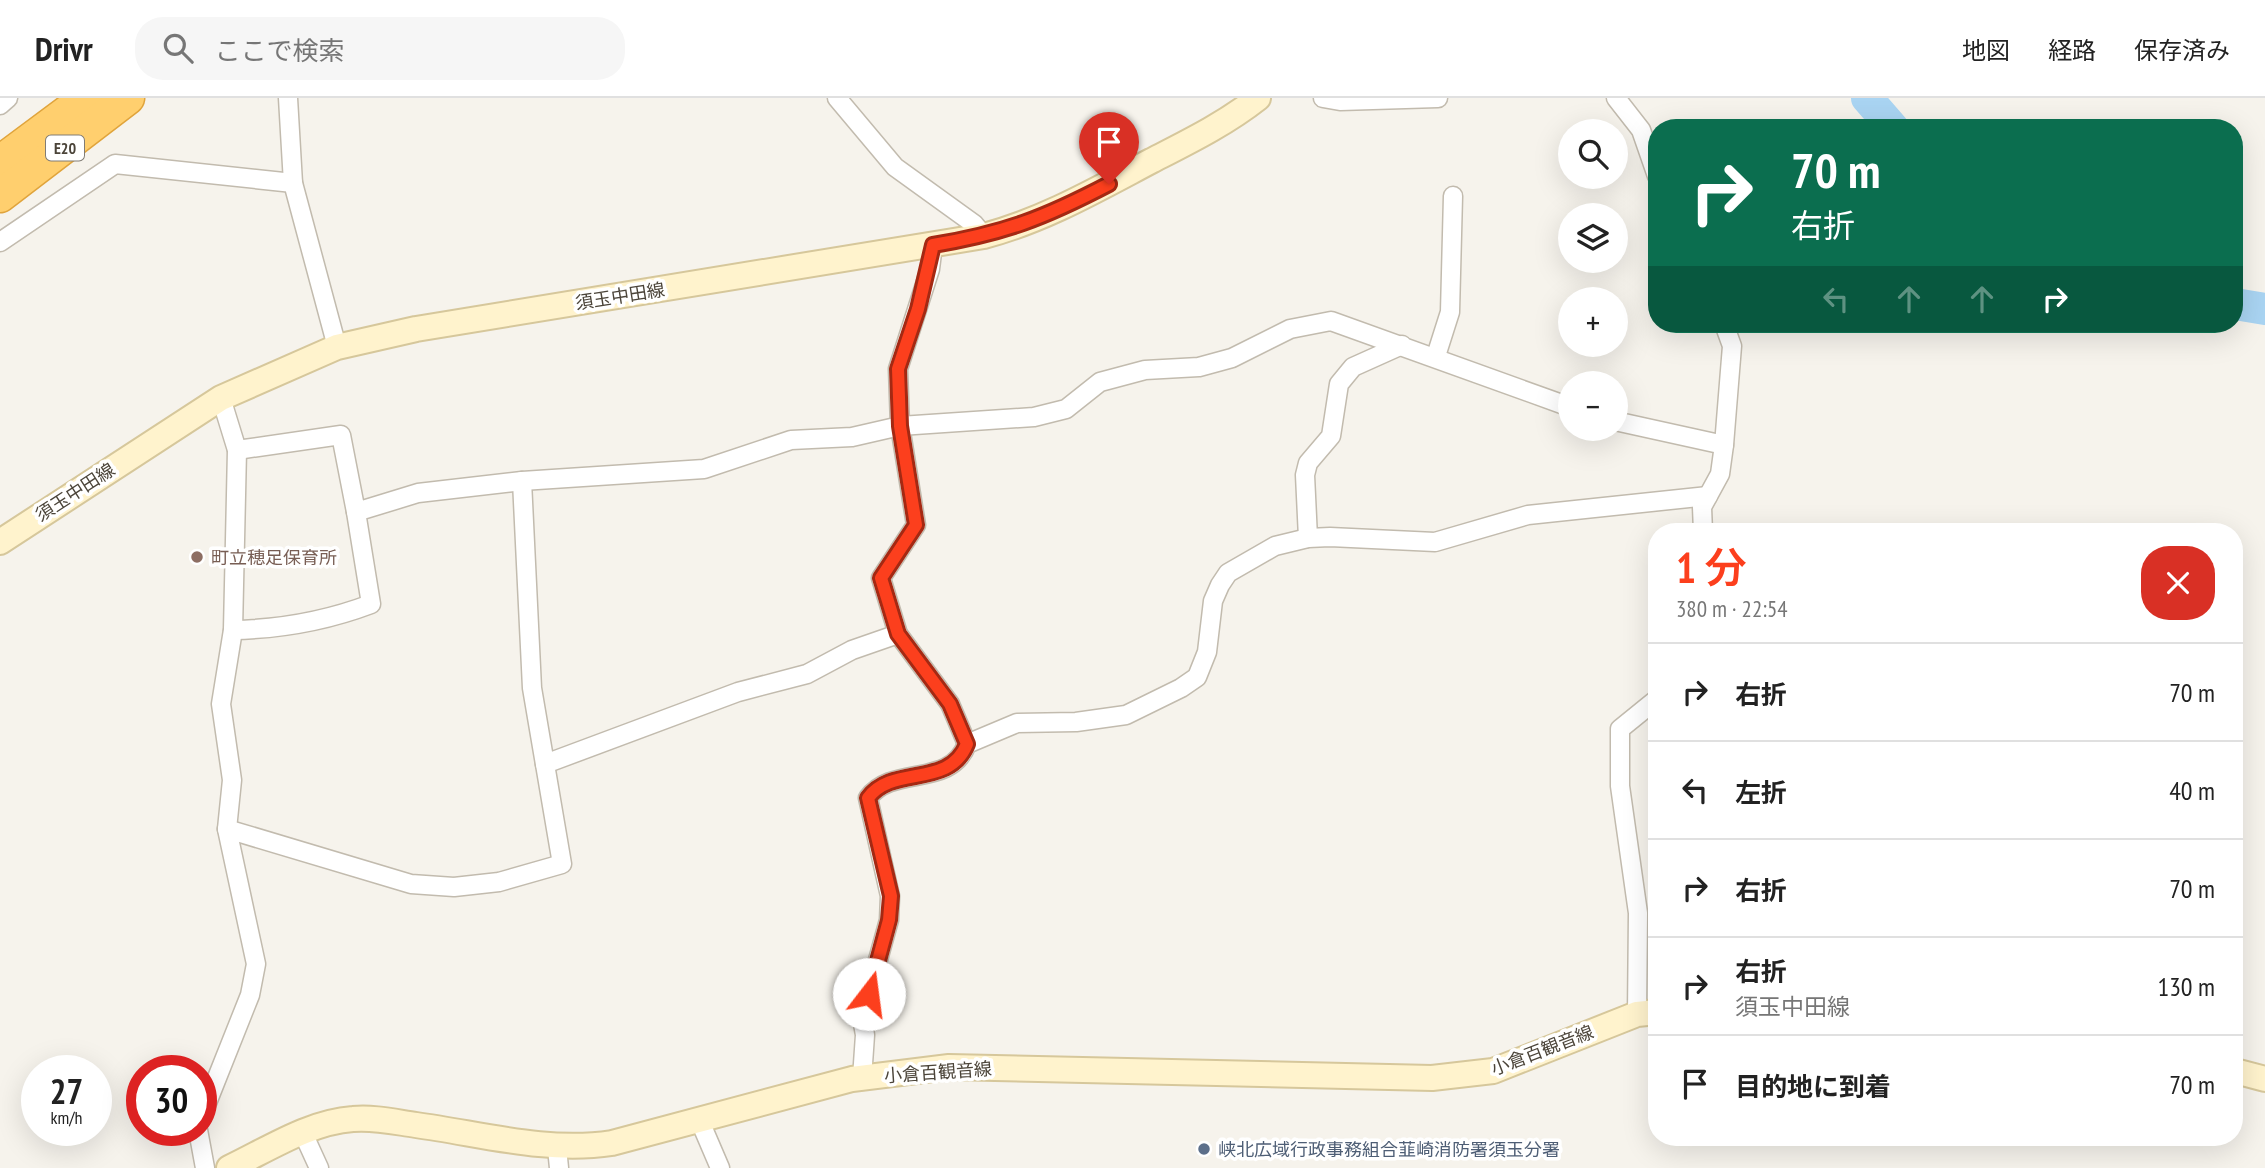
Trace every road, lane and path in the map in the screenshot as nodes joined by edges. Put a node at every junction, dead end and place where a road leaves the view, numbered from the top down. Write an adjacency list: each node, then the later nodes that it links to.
1 (8, 98): 10 (street)
2 (86, 98): 12 (highway, E20)
3 (128, 98): 14 (highway, E20)
4 (288, 98): 13 (street)
5 (837, 98): 16 (street)
6 (1258, 98): 16 (main road, 須玉中田線)
7 (1323, 98): 8 (street)
8 (1438, 98)
9 (1616, 98): 11 (street)
10 (0, 105)
11 (1648, 150)
12 (0, 162)
13 (293, 183): 17 (street); 21 (street)
14 (0, 196)
15 (1452, 196): 22 (street)
16 (984, 236): 18 (main road, 須玉中田線)
17 (0, 242)
18 (933, 245): 21 (main road, 須玉中田線); 26 (street)
19 (1727, 333): 27 (street)
20 (1402, 345): 22 (street); 26 (street); 33 (street)
21 (337, 347): 23 (main road, 須玉中田線)
22 (1436, 356): 24 (street)
23 (221, 398): 28 (street); 34 (main road, 須玉中田線)
24 (1558, 403)
25 (1628, 424): 27 (street)
26 (900, 426): 29 (street); 36 (street)
27 (1724, 445): 30 (street)
28 (237, 450): 31 (street); 35 (street)
29 (522, 481): 31 (street); 39 (street)
30 (1708, 496): 32 (street); 33 (street)
31 (356, 512): 35 (street)
32 (1703, 523)
33 (1308, 538): 38 (street)
34 (0, 542)
35 (233, 629): 40 (street)
36 (898, 634): 38 (street); 39 (street)
37 (1648, 706): 41 (street)
38 (967, 744): 44 (street)
39 (545, 764): 40 (street)
40 (227, 829): 43 (street)
41 (1647, 1013): 44 (main road, 小倉百観音線)
42 (2243, 1073): 45 (main road)
43 (217, 1077)
44 (862, 1078): 46 (main road, 小倉百観音線)
45 (2265, 1079)
46 (699, 1119): 49 (main road, 小倉百観音線); 53 (street)
47 (303, 1133): 49 (main road, 小倉百観音線); 51 (main road, 小倉百観音線); 52 (street)
48 (201, 1146): 50 (street)
49 (558, 1158)
50 (205, 1168)
51 (229, 1168)
52 (319, 1168)
53 (720, 1168)

